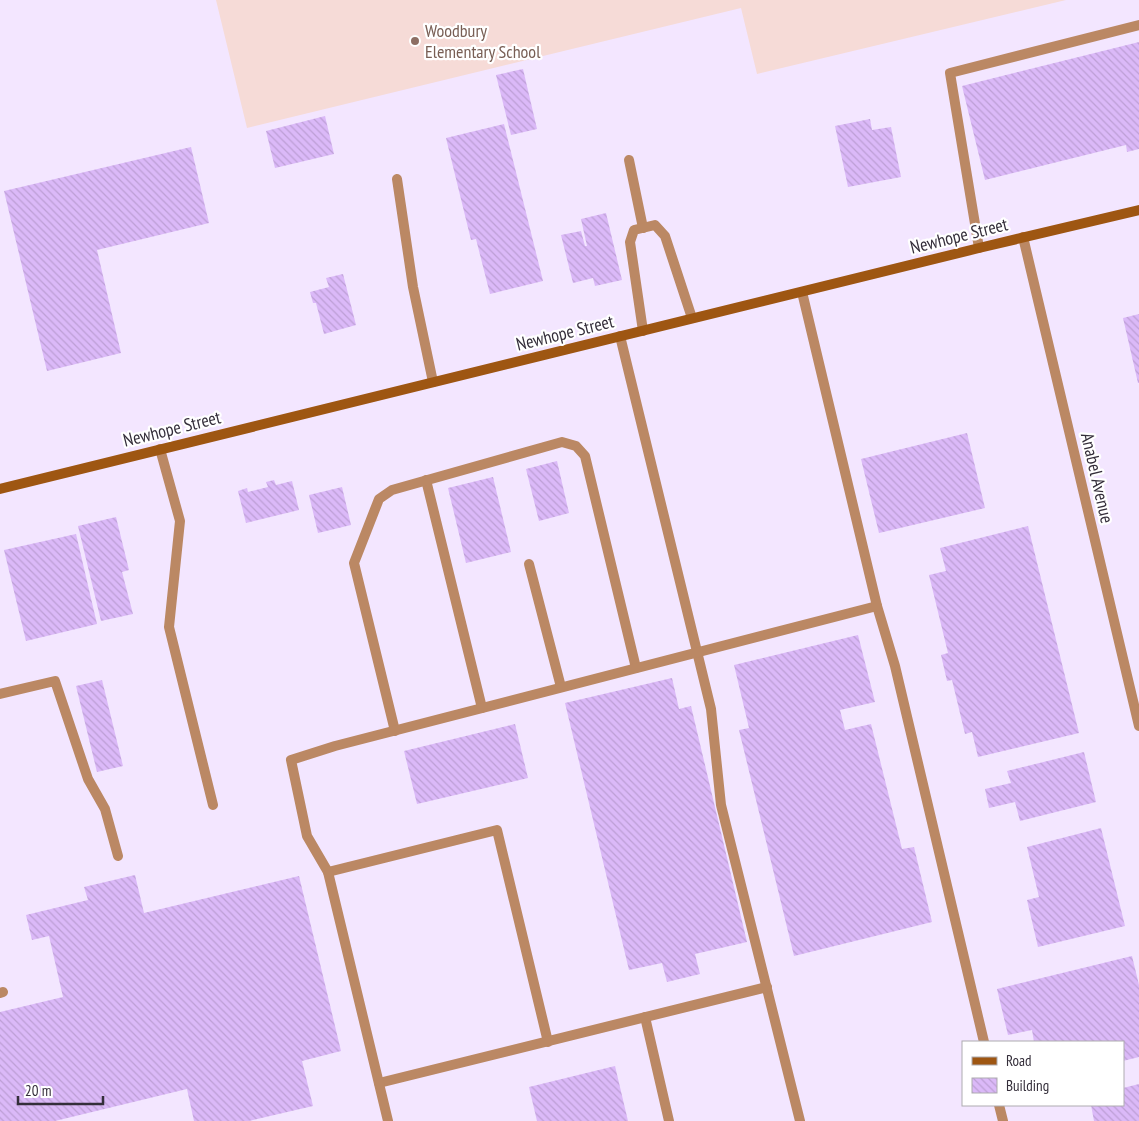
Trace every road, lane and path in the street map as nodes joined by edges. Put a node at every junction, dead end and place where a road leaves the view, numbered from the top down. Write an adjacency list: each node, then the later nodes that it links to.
1 (1139, 25): 7 (street)
2 (629, 160): 5 (street)
3 (397, 179): 12 (street)
4 (1139, 210): 6 (street, Newhope Street)
5 (643, 228): 9 (street); 10 (street)
6 (1022, 237): 7 (street, Newhope Street); 23 (street, Anabel Avenue)
7 (979, 248): 8 (street, Newhope Street)
8 (802, 292): 9 (street, Newhope Street); 17 (street)
9 (692, 318): 10 (street, Newhope Street)
10 (643, 331): 11 (street, Newhope Street)
11 (620, 336): 12 (street, Newhope Street); 18 (street)
12 (433, 382): 13 (street, Newhope Street)
13 (160, 449): 15 (street, Newhope Street); 25 (street)
14 (426, 480): 19 (street); 22 (street); 24 (street)
15 (0, 489)
16 (529, 564): 20 (street)
17 (877, 606): 18 (street); 30 (street)
18 (696, 652): 19 (street); 28 (street)
19 (636, 668): 20 (street)
20 (561, 687): 22 (street)
21 (0, 694): 26 (street)
22 (482, 708): 24 (street)
23 (1139, 726)
24 (395, 731): 27 (street)
25 (213, 805)
26 (118, 856)
27 (328, 872): 31 (street); 32 (street)
28 (767, 987): 29 (street); 36 (street)
29 (645, 1017): 31 (street); 35 (street)
30 (984, 1041)
31 (548, 1042): 32 (street)
32 (379, 1084): 34 (street)
33 (999, 1106): 37 (street)
34 (388, 1121)
35 (669, 1121)
36 (800, 1121)
37 (1003, 1121)

